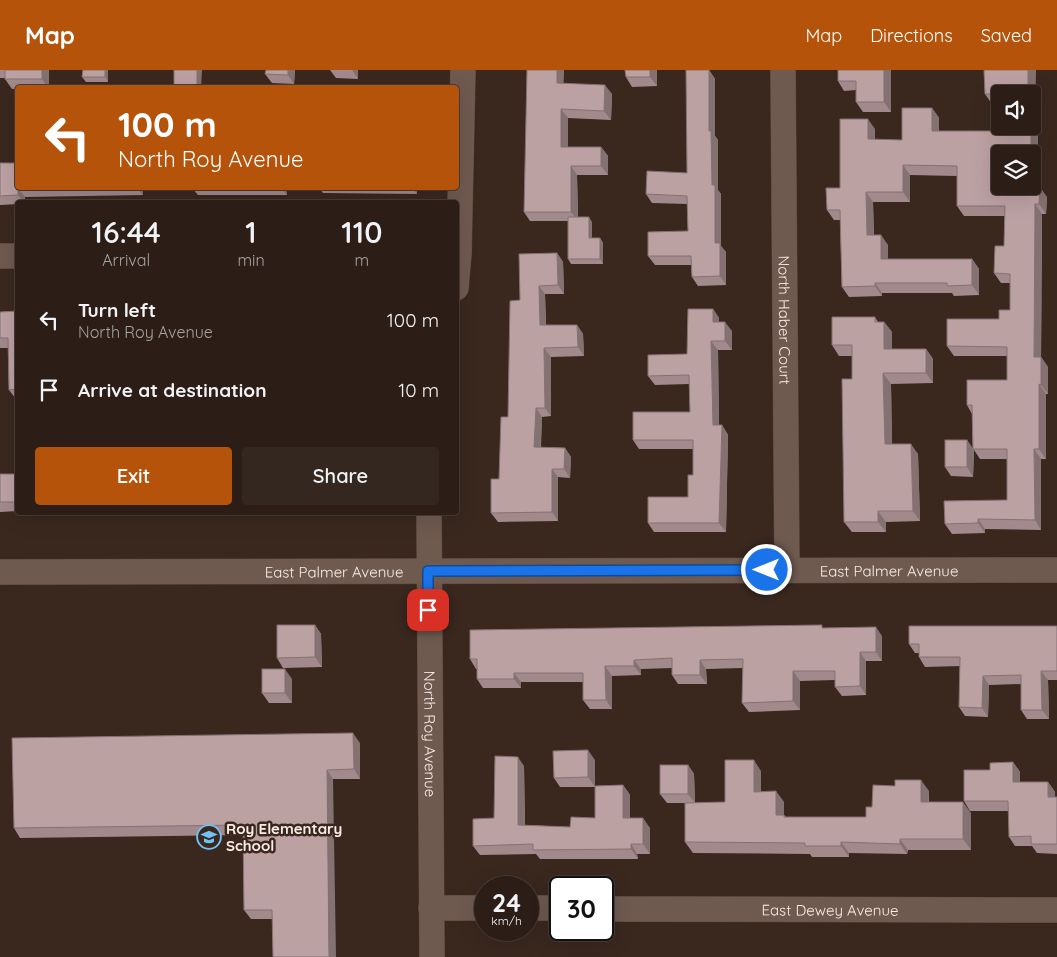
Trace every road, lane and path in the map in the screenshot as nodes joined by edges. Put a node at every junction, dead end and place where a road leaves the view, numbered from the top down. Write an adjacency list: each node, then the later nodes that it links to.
1 (462, 70): 3 (street)
2 (783, 70): 7 (street, North Haber Court)
3 (459, 207)
4 (0, 256): 5 (street)
5 (15, 256)
6 (429, 515): 9 (street, North Roy Avenue)
7 (787, 570): 8 (street, East Palmer Avenue); 9 (street, East Palmer Avenue)
8 (1057, 570)
9 (428, 571): 10 (street, East Palmer Avenue); 11 (street, North Roy Avenue)
10 (0, 572)
11 (431, 908): 12 (street); 15 (street, North Roy Avenue)
12 (474, 908)
13 (614, 909): 14 (street, East Dewey Avenue)
14 (1057, 910)
15 (432, 957)

